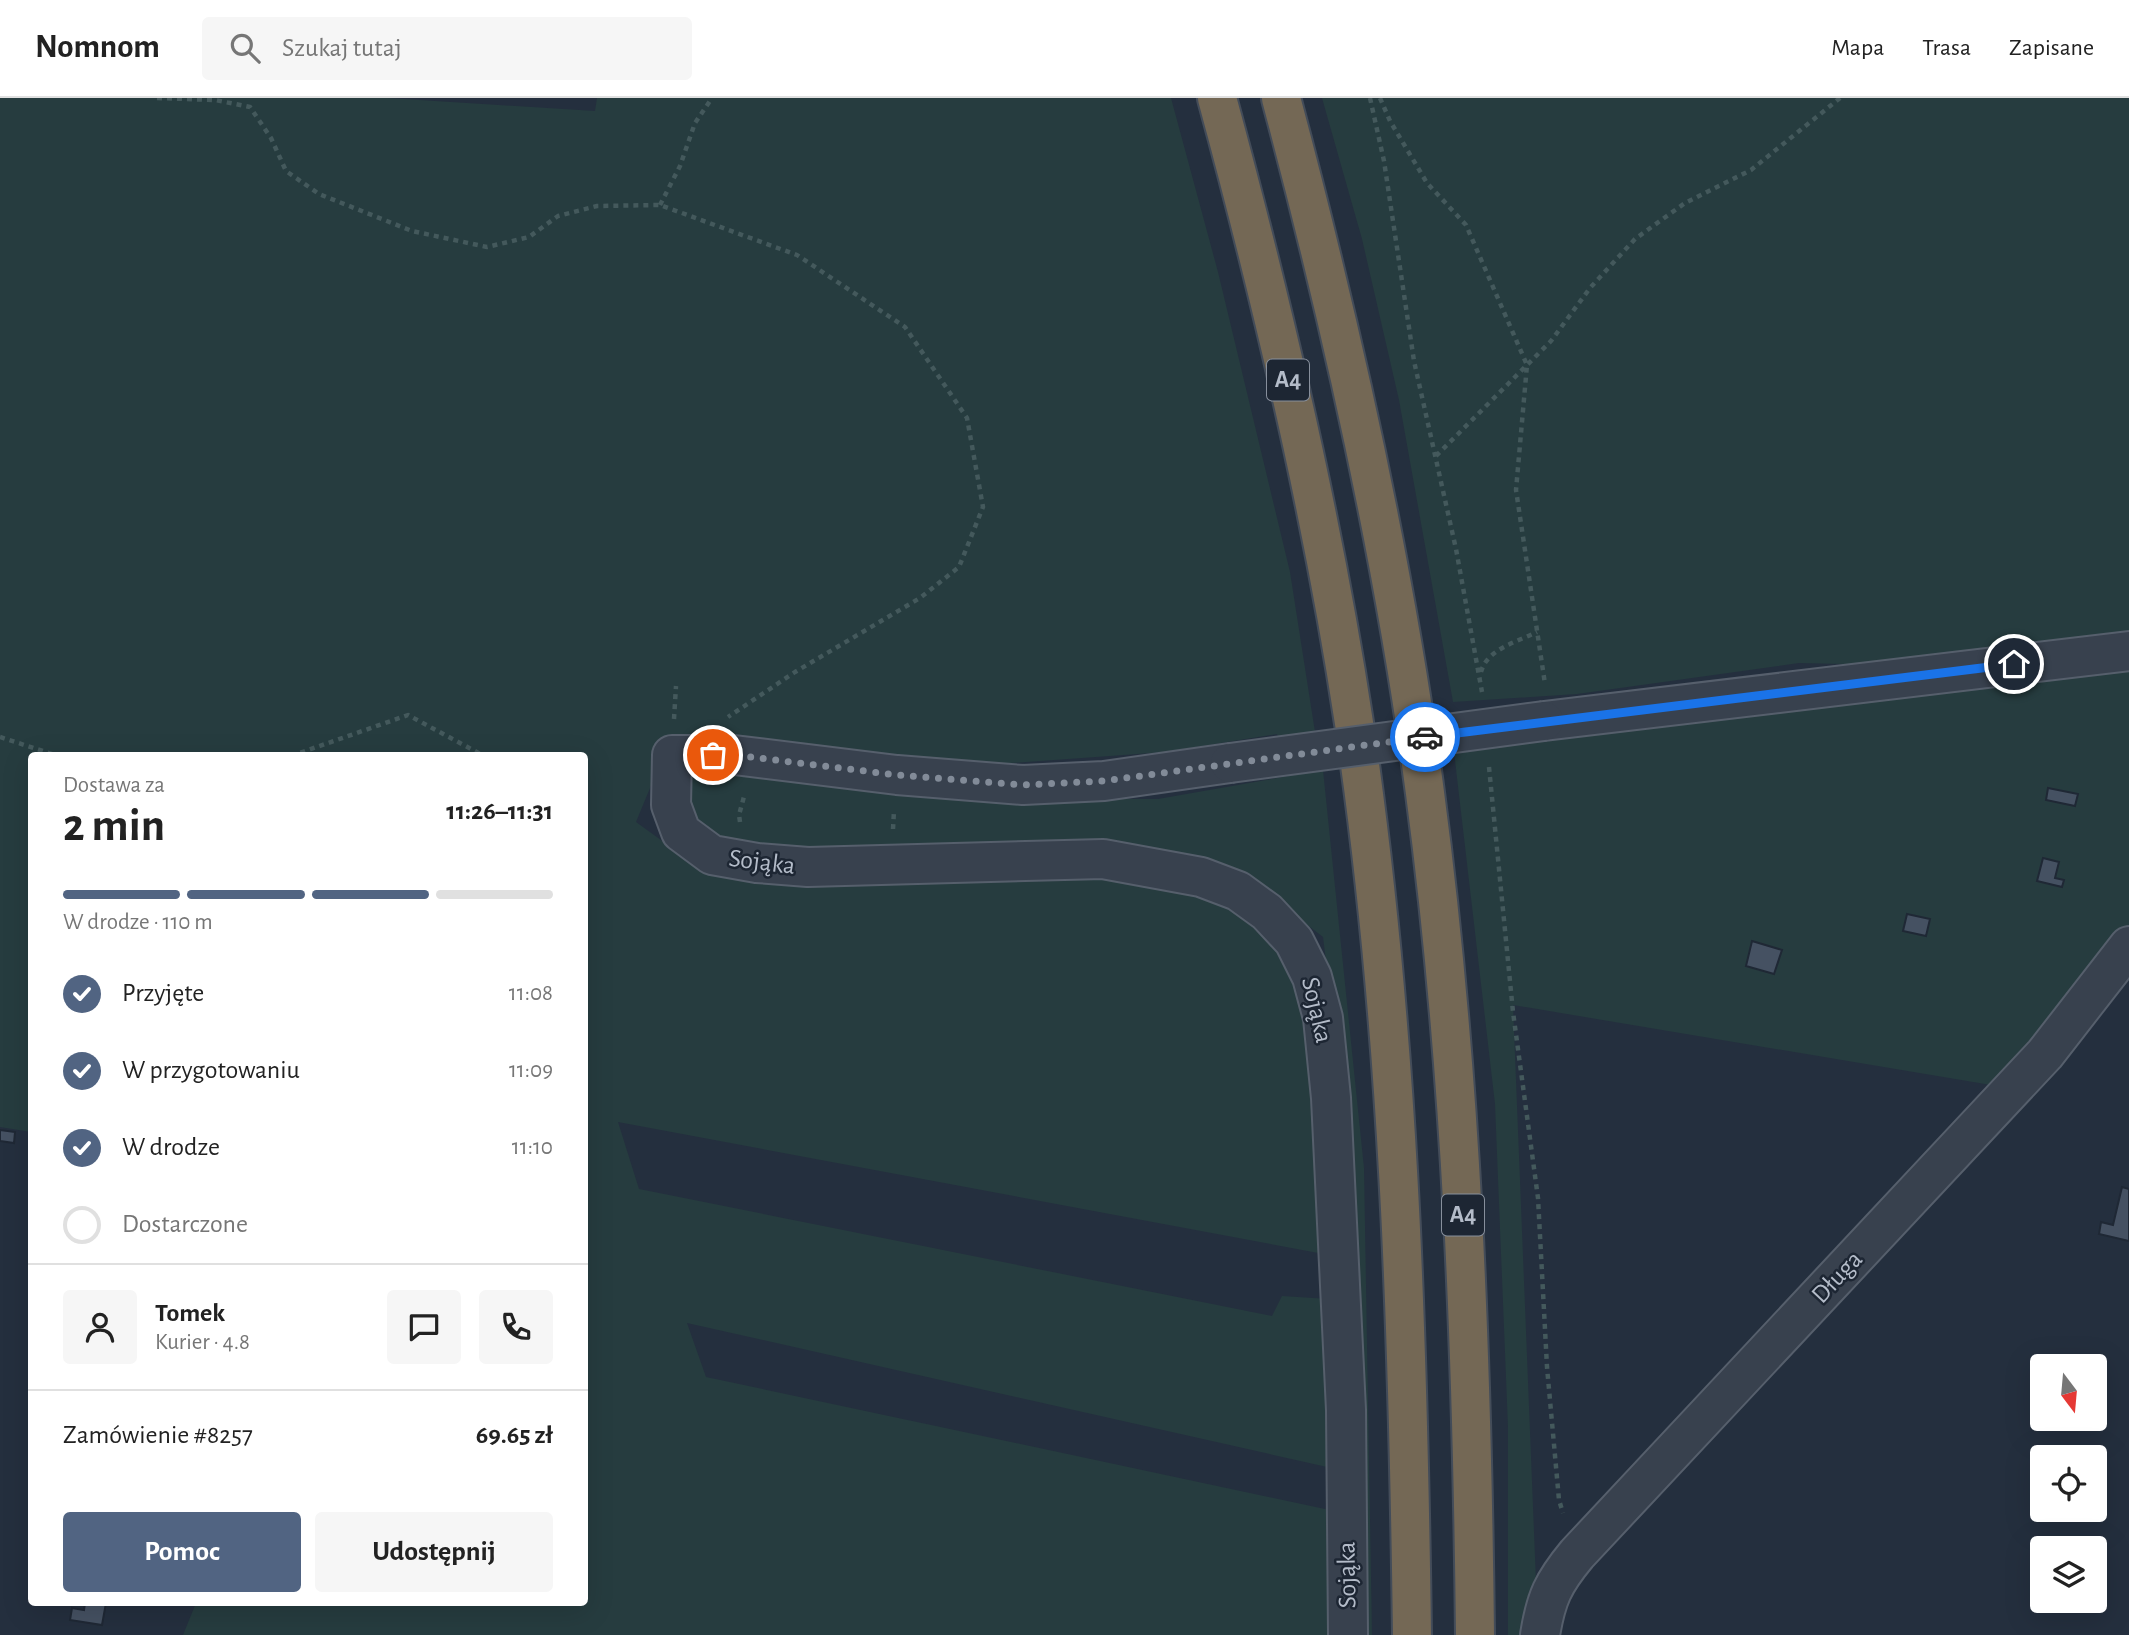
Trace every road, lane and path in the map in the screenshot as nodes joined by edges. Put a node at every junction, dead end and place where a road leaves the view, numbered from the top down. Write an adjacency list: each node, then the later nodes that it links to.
1 (157, 98): 8 (path)
2 (712, 98): 8 (path)
3 (1217, 98): 30 (highway, A4)
4 (1281, 98): 31 (highway, A4)
5 (1370, 98): 10 (path)
6 (1380, 98): 9 (path)
7 (1840, 98): 9 (path)
8 (660, 205): 16 (path)
9 (1527, 365): 10 (path); 11 (path)
10 (1435, 456): 13 (path)
11 (1537, 632): 13 (path); 15 (path)
12 (2129, 650): 15 (street, Sojąka)
13 (1480, 674): 14 (path)
14 (1483, 700)
15 (1545, 705): 23 (street, Sojąka, bridge)
16 (728, 717)
17 (0, 737): 18 (path)
18 (46, 752)
19 (302, 752): 20 (path)
20 (477, 752)
21 (773, 760): 23 (street, Sojąka); 24 (path); 24 (street, Sojąka)
22 (1489, 765): 27 (path)
23 (897, 775): 25 (path)
24 (757, 863): 25 (street, Sojąka)
25 (896, 864): 29 (street, Sojąka)
26 (2129, 946): 27 (street, Długa)
27 (1577, 1555): 28 (street, Długa)
28 (1542, 1620)
29 (1348, 1635)
30 (1412, 1635)
31 (1475, 1635)

